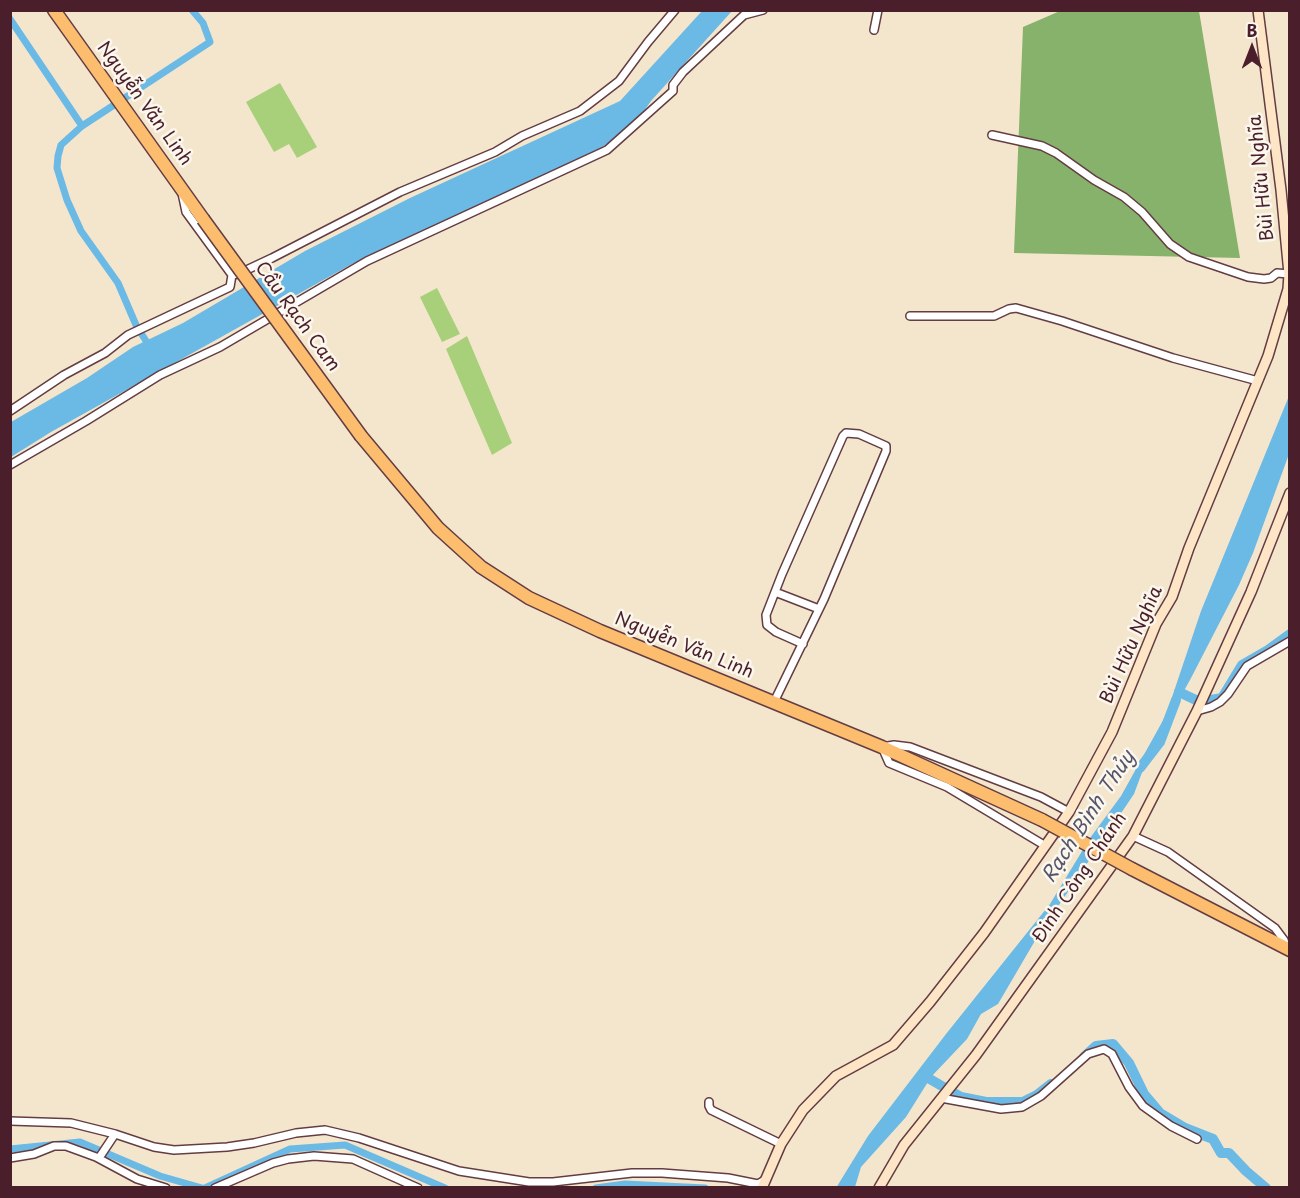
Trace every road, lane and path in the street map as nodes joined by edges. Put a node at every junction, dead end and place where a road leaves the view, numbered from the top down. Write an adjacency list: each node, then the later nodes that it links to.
1 (54, 10): 8 (highway, Nguyễn Văn Linh)
2 (675, 10): 11 (street)
3 (763, 10): 16 (street)
4 (878, 10): 6 (street)
5 (1258, 10): 10 (main road, Bùi Hữu Nghĩa)
6 (874, 30)
7 (992, 135): 10 (street)
8 (182, 187): 9 (highway, Nguyễn Văn Linh); 11 (street)
9 (203, 219): 15 (highway, Cầu Rạch Cam, bridge)
10 (1289, 274): 13 (main road, Bùi Hữu Nghĩa)
11 (232, 275): 14 (street)
12 (910, 316): 13 (street)
13 (1258, 381): 25 (main road, Bùi Hữu Nghĩa)
14 (10, 411)
15 (362, 436): 22 (highway, Nguyễn Văn Linh)
16 (10, 465)
17 (1290, 493): 23 (main road, Đinh Công Chánh)
18 (775, 592): 19 (street); 19 (street); 21 (street)
19 (819, 609): 21 (street)
20 (1290, 641): 23 (street)
21 (802, 644): 22 (street)
22 (774, 702): 24 (highway, Nguyễn Văn Linh)
23 (1200, 704): 26 (main road, Đinh Công Chánh)
24 (882, 747): 25 (street); 27 (street); 28 (highway, Nguyễn Văn Linh, bridge)
25 (1069, 812): 27 (main road, Bùi Hữu Nghĩa)
26 (1133, 836): 28 (street); 29 (main road, Đinh Công Chánh)
27 (1044, 845): 34 (main road, Bùi Hữu Nghĩa)
28 (1288, 949)
29 (942, 1097): 33 (street); 41 (main road, Đinh Công Chánh)
30 (710, 1102): 34 (street)
31 (10, 1121): 32 (street)
32 (114, 1137): 35 (street); 37 (street)
33 (1197, 1139)
34 (781, 1144): 37 (main road, Bùi Hữu Nghĩa)
35 (101, 1156): 36 (street); 38 (street)
36 (10, 1158)
37 (763, 1184)
38 (166, 1188)
39 (215, 1188): 40 (street)
40 (418, 1188)
41 (879, 1188)

